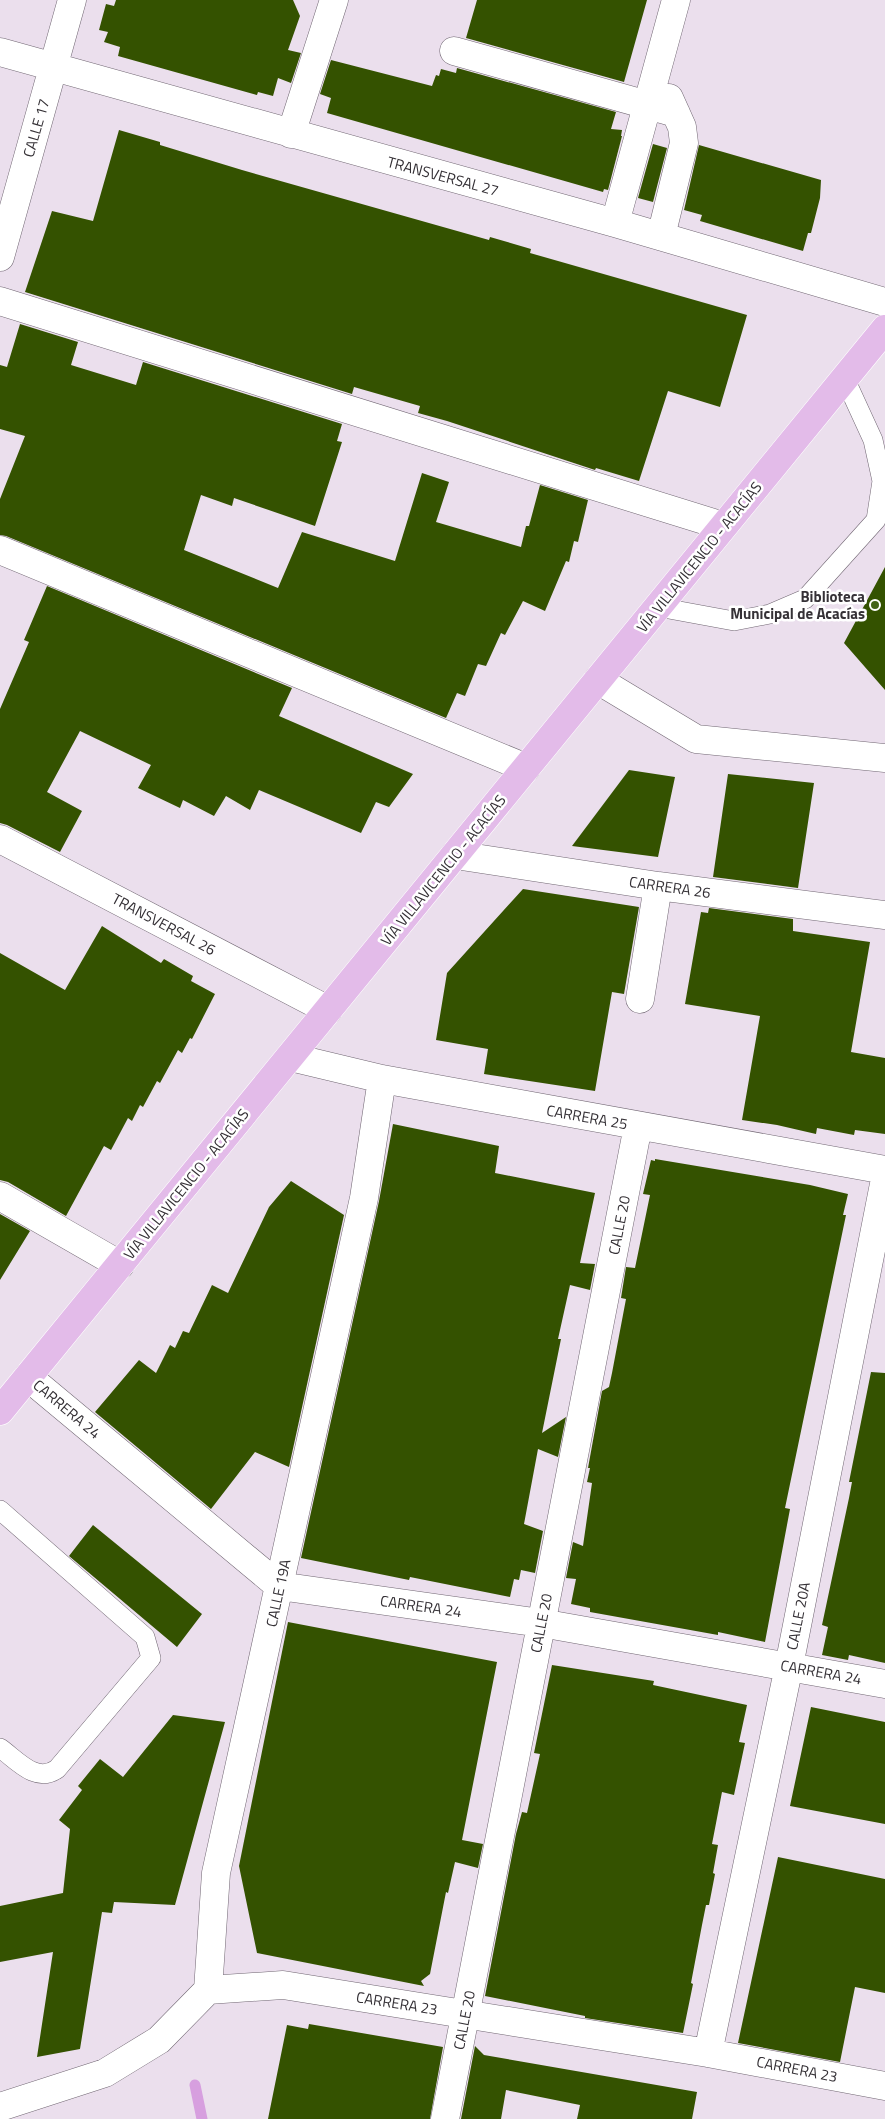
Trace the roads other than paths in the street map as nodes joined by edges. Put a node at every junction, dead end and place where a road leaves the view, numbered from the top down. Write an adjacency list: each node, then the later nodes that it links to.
1 (72, 0): 6 (street, CALLE 17)
2 (334, 0): 10 (street)
3 (676, 0): 7 (street)
4 (454, 51): 8 (street)
5 (0, 52): 6 (street, TRANSVERSAL 27)
6 (53, 67): 10 (street, TRANSVERSAL 27); 13 (street, CALLE 17)
7 (658, 68): 8 (street); 9 (street)
8 (648, 105): 9 (street); 11 (street)
9 (676, 113): 12 (street)
10 (291, 134): 11 (street, TRANSVERSAL 27)
11 (614, 223): 12 (street, TRANSVERSAL 27)
12 (661, 236): 15 (street, TRANSVERSAL 27)
13 (0, 257)
14 (0, 302): 18 (street)
15 (885, 302)
16 (885, 329): 17 (main road, VÍA VILLAVICENCIO - ACACÍAS)
17 (845, 379): 18 (main road, VÍA VILLAVICENCIO - ACACÍAS); 20 (lane)
18 (723, 526): 20 (main road, VÍA VILLAVICENCIO - ACACÍAS)
19 (0, 550): 23 (street)
20 (658, 607): 21 (main road, VÍA VILLAVICENCIO - ACACÍAS)
21 (598, 680): 22 (street); 23 (main road, VÍA VILLAVICENCIO - ACACÍAS)
22 (885, 758)
23 (526, 768): 25 (main road, VÍA VILLAVICENCIO - ACACÍAS)
24 (0, 839): 29 (street, TRANSVERSAL 26)
25 (455, 855): 26 (street, CARRERA 26); 29 (main road, VÍA VILLAVICENCIO - ACACÍAS)
26 (658, 886): 27 (street, CARRERA 26); 28 (street)
27 (885, 915)
28 (640, 1000)
29 (328, 1010): 30 (main road, VÍA VILLAVICENCIO - ACACÍAS)
30 (290, 1056): 31 (street, CARRERA 25); 36 (main road, VÍA VILLAVICENCIO - ACACÍAS)
31 (382, 1079): 32 (street, CARRERA 25); 40 (street, CALLE 19A)
32 (638, 1126): 33 (street, CARRERA 25); 41 (street, CALLE 20)
33 (885, 1170)
34 (885, 1178): 42 (street, CALLE 20A)
35 (0, 1196): 36 (street)
36 (120, 1265): 37 (main road, VÍA VILLAVICENCIO - ACACÍAS)
37 (28, 1377): 38 (main road, VÍA VILLAVICENCIO - ACACÍAS); 40 (street, CARRERA 24)
38 (0, 1411)
39 (0, 1510): 44 (lane)
40 (279, 1586): 41 (street, CARRERA 24); 45 (street, CALLE 19A)
41 (541, 1624): 42 (street, CARRERA 24); 46 (street, CALLE 20)
42 (788, 1666): 43 (street, CARRERA 24); 47 (street, CALLE 20A)
43 (885, 1684)
44 (0, 1748)
45 (208, 1990): 46 (street, CARRERA 23); 49 (street)
46 (466, 2014): 47 (street, CARRERA 23); 50 (street, CALLE 20)
47 (708, 2053): 48 (street, CARRERA 23)
48 (885, 2086)
49 (0, 2107)
50 (445, 2119)

